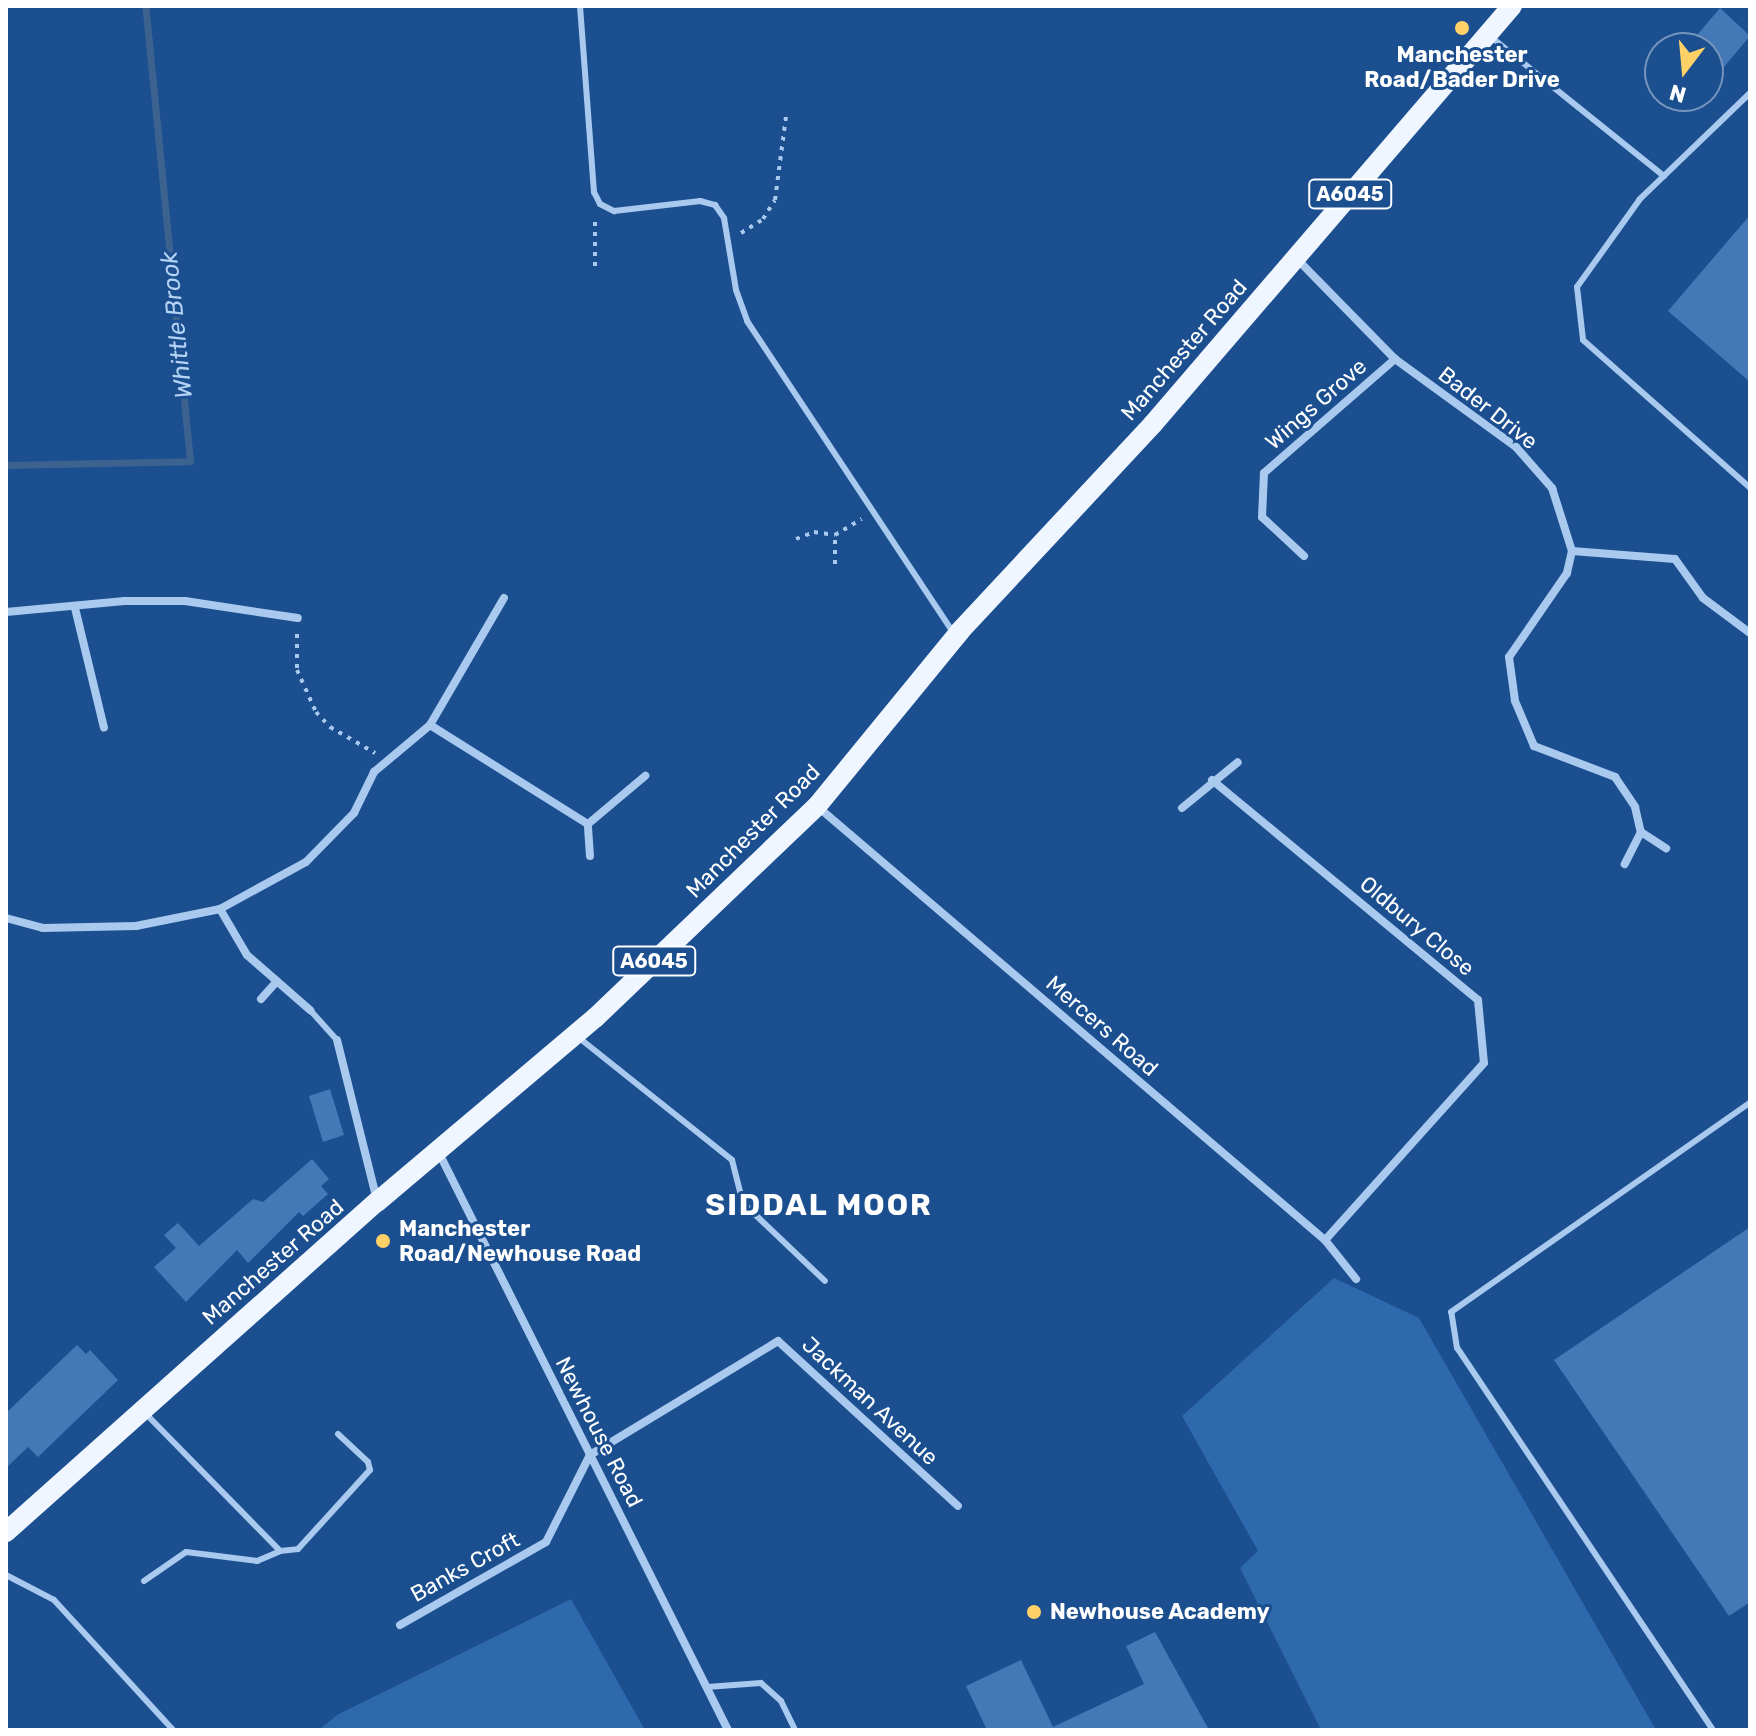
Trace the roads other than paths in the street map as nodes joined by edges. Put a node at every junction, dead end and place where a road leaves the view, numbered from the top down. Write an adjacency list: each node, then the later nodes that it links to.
1 (580, 6): 16 (lane)
2 (1512, 6): 3 (main road, Manchester Road / A6045)
3 (1488, 35): 5 (lane); 6 (main road, Manchester Road / A6045)
4 (1750, 93): 5 (lane)
5 (1664, 176): 8 (lane)
6 (1295, 257): 7 (street, Bader Drive); 16 (main road, Manchester Road / A6045)
7 (1395, 359): 9 (street, Bader Drive); 10 (street, Wings Grove)
8 (1750, 488)
9 (1572, 551): 15 (street); 25 (street)
10 (1304, 556)
11 (504, 598): 17 (street)
12 (75, 608): 13 (street); 14 (street); 18 (street)
13 (6, 612)
14 (298, 618)
15 (1750, 633)
16 (956, 636): 22 (main road, Manchester Road / A6045)
17 (430, 725): 24 (street); 29 (street)
18 (104, 728)
19 (1238, 762): 21 (street)
20 (645, 776): 24 (street)
21 (1212, 780): 23 (street); 39 (street, Oldbury Close)
22 (817, 806): 34 (main road, Manchester Road / A6045); 39 (street, Mercers Road)
23 (1182, 808)
24 (588, 824): 27 (street)
25 (1641, 832): 26 (street); 28 (street)
26 (1666, 848)
27 (590, 856)
28 (1625, 864)
29 (220, 909): 30 (street); 31 (street)
30 (6, 918)
31 (277, 981): 32 (street); 33 (street)
32 (261, 999)
33 (310, 1010): 35 (lane)
34 (575, 1034): 37 (main road, Manchester Road / A6045); 41 (lane)
35 (337, 1040): 38 (street)
36 (1750, 1103): 55 (lane)
37 (437, 1150): 38 (main road, Manchester Road / A6045); 44 (street, Newhouse Road)
38 (377, 1202): 42 (main road, Manchester Road / A6045)
39 (1325, 1240): 40 (street, Mercers Road)
40 (1356, 1279)
41 (825, 1281)
42 (142, 1410): 46 (main road, Manchester Road / A6045); 47 (lane)
43 (338, 1434): 47 (lane)
44 (590, 1455): 45 (street, Jackman Avenue); 50 (street, Banks Croft); 51 (street, Newhouse Road)
45 (958, 1506)
46 (6, 1532)
47 (280, 1551): 49 (lane)
48 (6, 1575): 52 (lane)
49 (144, 1581)
50 (400, 1625)
51 (707, 1687): 53 (street, Newhouse Road); 54 (lane)
52 (173, 1730)
53 (728, 1730)
54 (795, 1730)
55 (1713, 1730)

